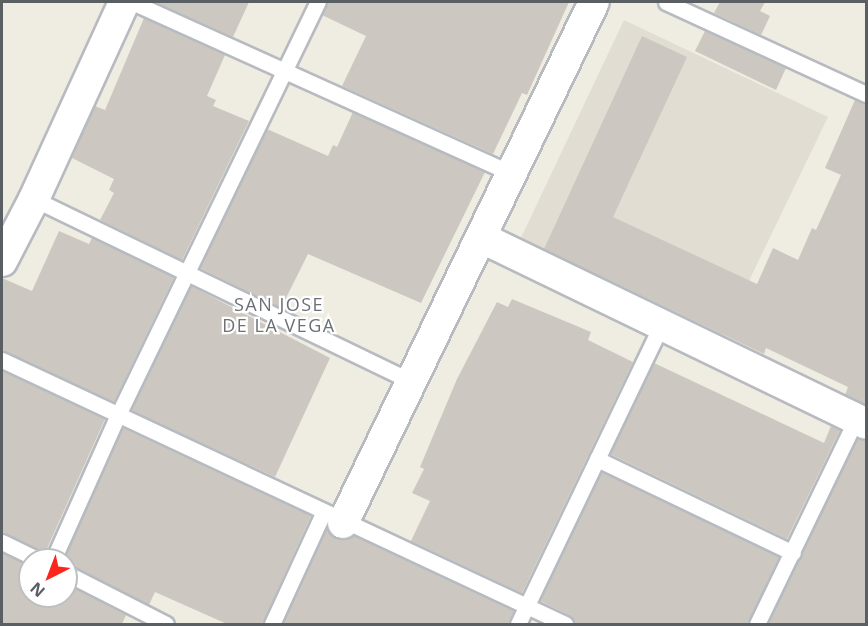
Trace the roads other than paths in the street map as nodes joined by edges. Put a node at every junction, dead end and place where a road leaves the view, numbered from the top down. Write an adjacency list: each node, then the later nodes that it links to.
1 (124, 2): 9 (street)
2 (132, 2): 6 (lane)
3 (318, 2): 6 (lane)
4 (594, 2): 8 (street)
5 (666, 2): 7 (lane)
6 (285, 70): 8 (lane); 12 (lane)
7 (867, 94)
8 (513, 174): 10 (street)
9 (34, 199): 11 (street); 12 (lane)
10 (482, 238): 13 (street); 15 (street)
11 (2, 261)
12 (189, 273): 15 (lane); 16 (lane)
13 (661, 326): 17 (street); 18 (lane)
14 (2, 360): 16 (lane)
15 (412, 382): 19 (street)
16 (118, 414): 19 (lane); 21 (lane)
17 (861, 421): 23 (lane)
18 (597, 459): 23 (lane); 25 (lane)
19 (334, 517): 25 (lane); 27 (lane)
20 (2, 542): 22 (lane)
21 (58, 548)
22 (18, 550)
23 (793, 553): 30 (lane)
24 (78, 579): 26 (lane)
25 (526, 606): 28 (lane); 29 (lane)
26 (166, 624)
27 (272, 624)
28 (518, 624)
29 (565, 624)
30 (757, 624)

